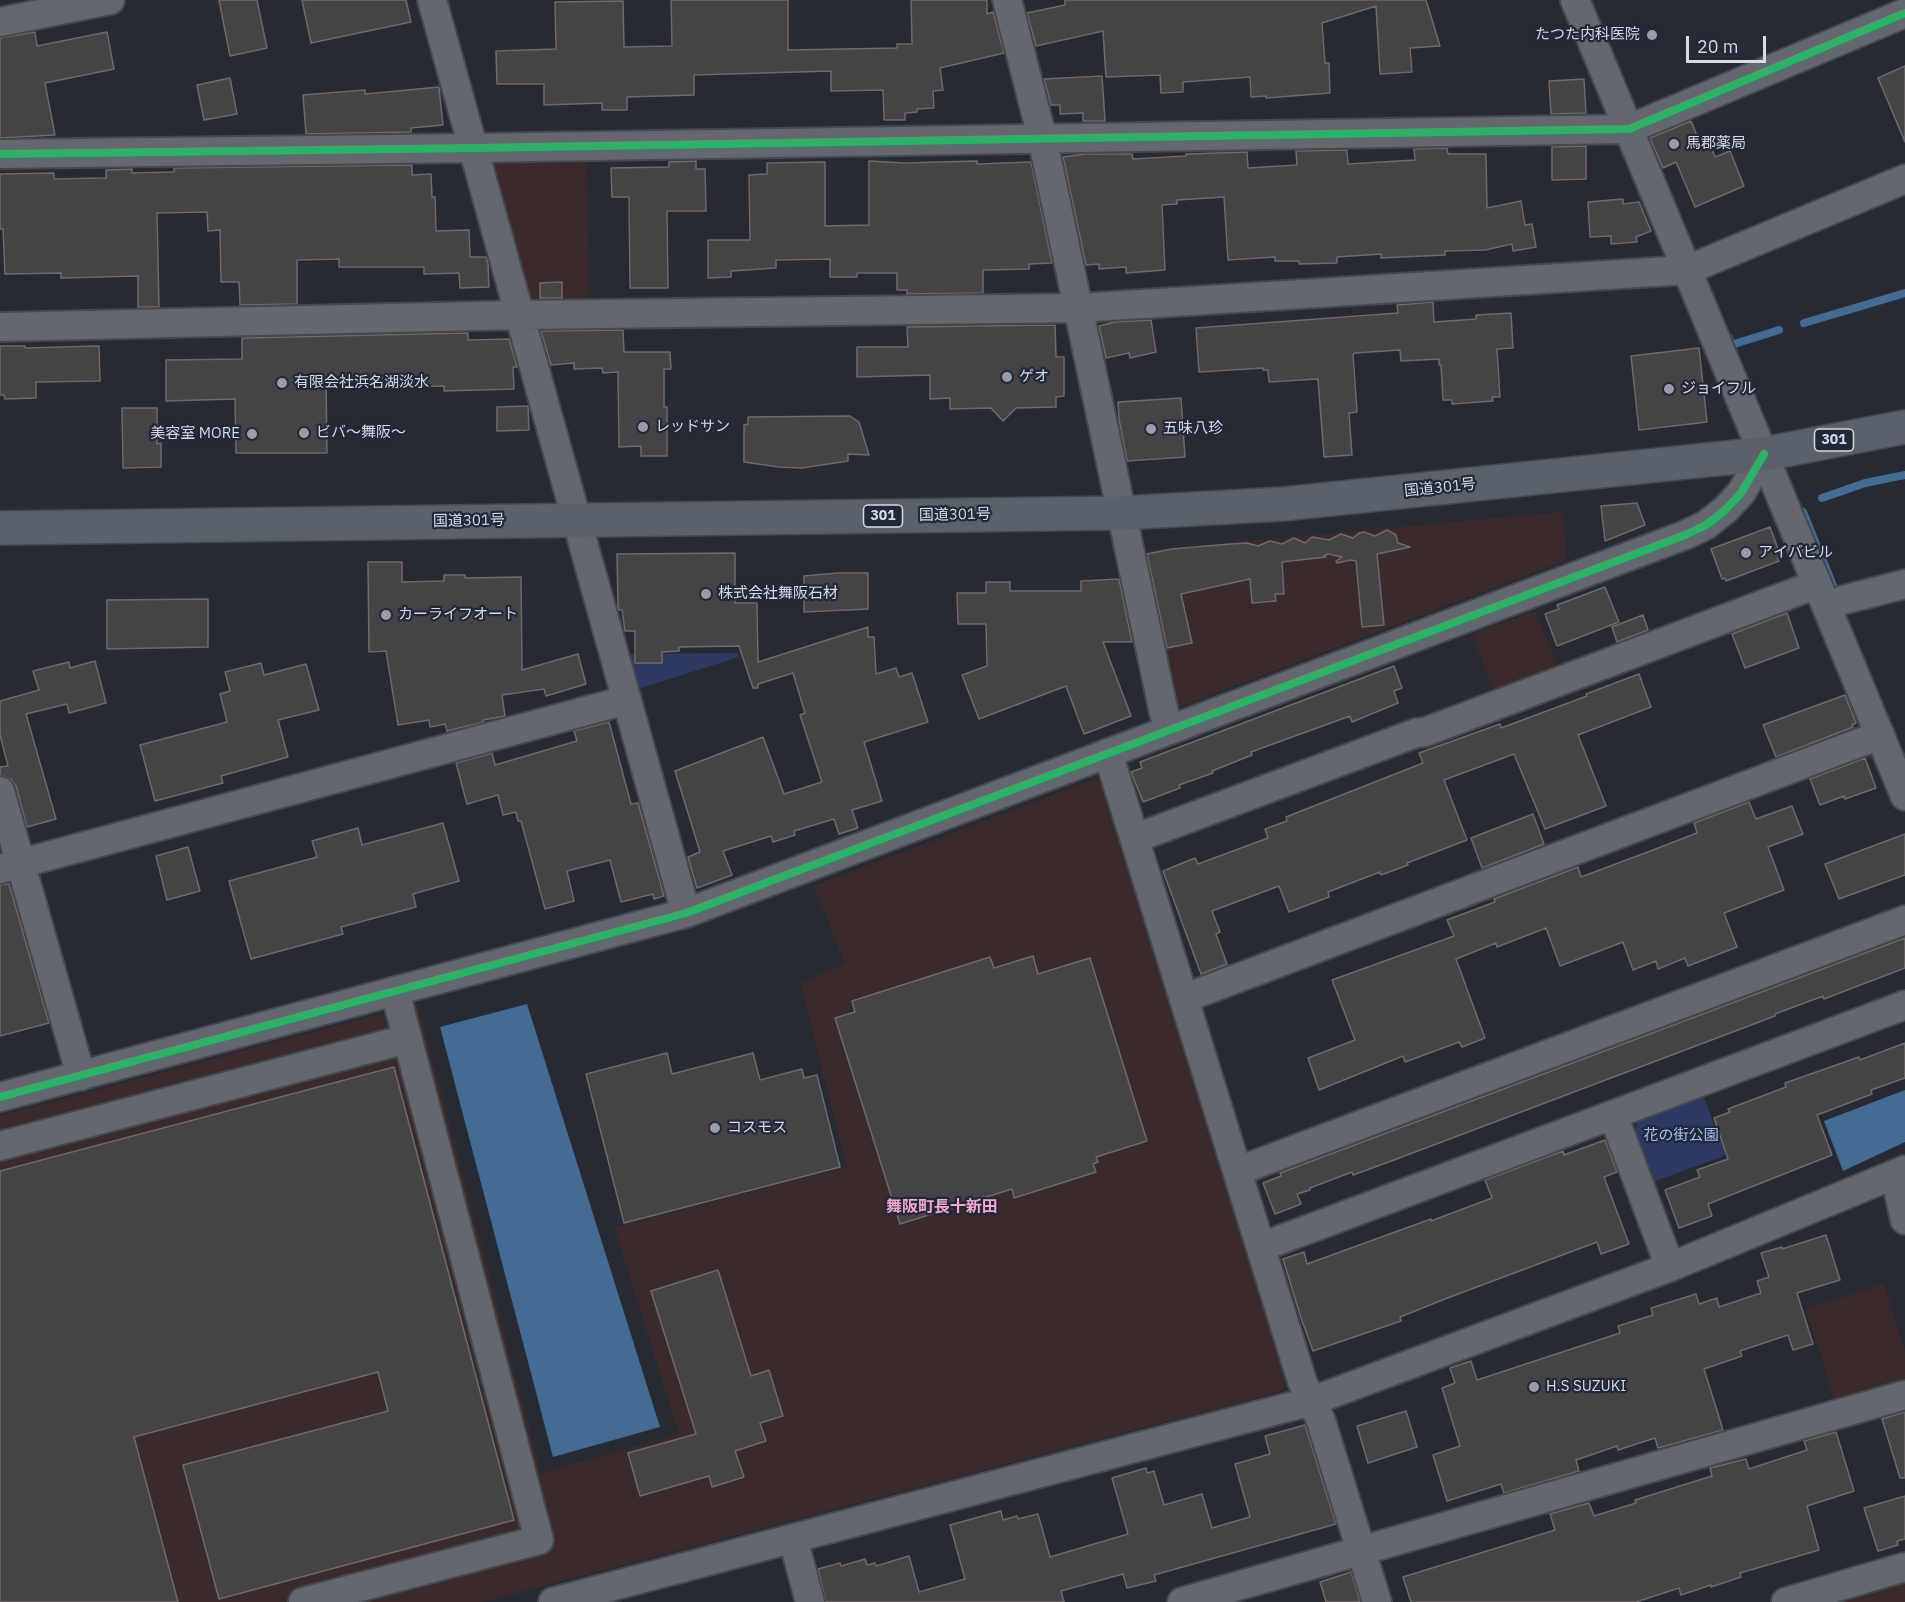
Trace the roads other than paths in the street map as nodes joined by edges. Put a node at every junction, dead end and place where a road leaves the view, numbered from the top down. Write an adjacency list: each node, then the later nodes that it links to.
1 (110, 0): 6 (street)
2 (432, 0): 9 (street)
3 (1007, 0): 8 (street)
4 (1575, 0): 7 (street)
5 (1905, 13): 7 (street)
6 (0, 22)
7 (1629, 129): 8 (street); 12 (street)
8 (1042, 137): 9 (street); 13 (street)
9 (473, 148): 10 (street); 14 (street)
10 (0, 154)
11 (1905, 179): 12 (street)
12 (1687, 270): 13 (street); 17 (street)
13 (1078, 308): 14 (street); 18 (street)
14 (520, 315): 15 (street); 19 (street)
15 (0, 327)
16 (1905, 427): 17 (highway, 国道301号 / 301)
17 (1764, 454): 18 (highway, 国道301号 / 301); 22 (street); 24 (street)
18 (1121, 513): 19 (highway, 国道301号 / 301); 24 (street)
19 (576, 519): 20 (highway, 国道301号 / 301); 23 (street)
20 (0, 528)
21 (1905, 584): 22 (street)
22 (1822, 595): 25 (street); 29 (street)
23 (627, 700): 30 (street); 31 (street)
24 (1170, 730): 26 (street)
25 (1880, 735): 28 (street); 34 (street)
26 (1108, 753): 29 (street); 31 (street)
27 (0, 790): 30 (street)
28 (1905, 796)
29 (1136, 838): 34 (street)
30 (10, 867): 37 (street)
31 (686, 913): 33 (street)
32 (1905, 920): 41 (street)
33 (395, 991): 36 (street); 37 (street)
34 (1185, 998): 41 (street)
35 (1905, 1005): 39 (street)
36 (407, 1038): 40 (street); 51 (street)
37 (81, 1076): 38 (street)
38 (0, 1097)
39 (1613, 1115): 44 (street); 45 (street)
40 (0, 1146)
41 (1238, 1171): 44 (street)
42 (1900, 1172): 43 (street); 45 (street)
43 (1905, 1220)
44 (1261, 1247): 47 (street)
45 (1670, 1267): 47 (street)
46 (1905, 1395): 49 (street)
47 (1312, 1401): 48 (street); 49 (street)
48 (793, 1539): 52 (street); 53 (street)
49 (1361, 1551): 54 (street); 55 (street)
50 (1905, 1567): 56 (street)
51 (303, 1602)
52 (553, 1602)
53 (810, 1602)
54 (1182, 1602)
55 (1377, 1602)
56 (1786, 1602)

